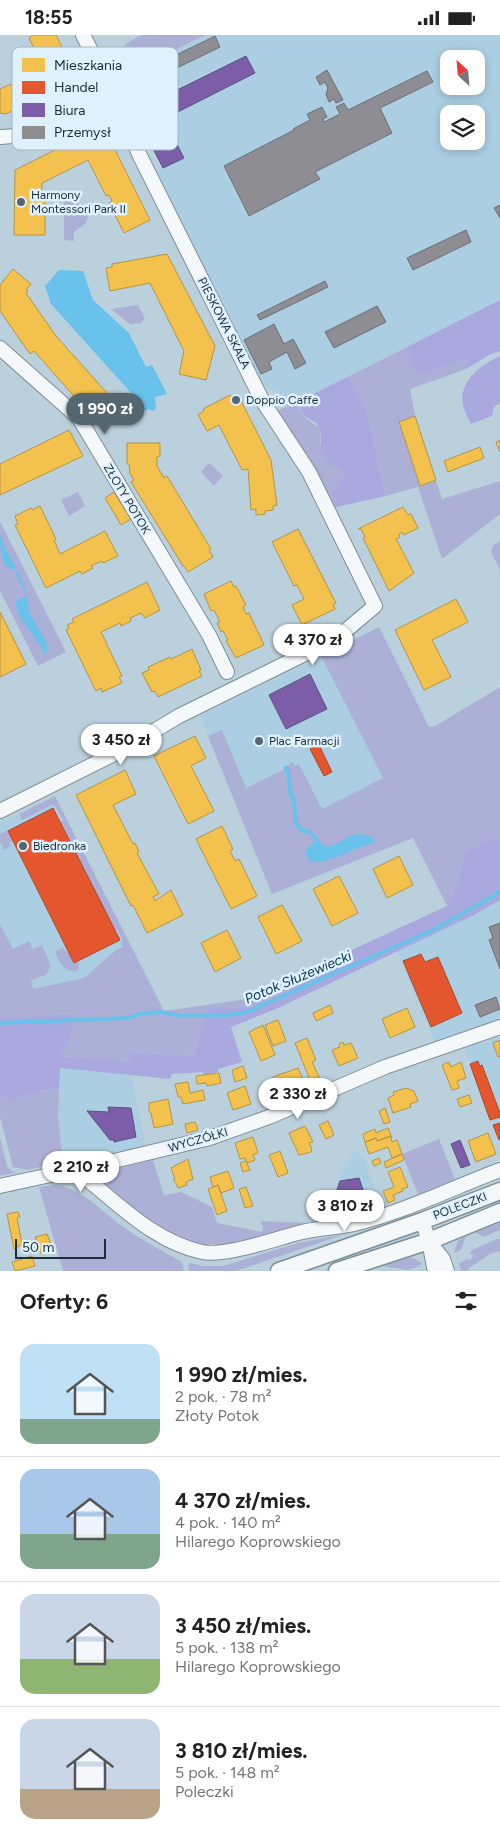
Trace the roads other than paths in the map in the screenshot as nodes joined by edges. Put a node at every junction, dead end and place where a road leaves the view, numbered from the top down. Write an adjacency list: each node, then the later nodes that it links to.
1 (83, 35): 2 (street, PIESKOWA SKAŁA)
2 (89, 47)
3 (137, 150): 6 (street, PIESKOWA SKAŁA)
4 (0, 349): 5 (street, ZŁOTY POTOK)
5 (227, 672)
6 (0, 811)
7 (500, 1027): 8 (street, WYCZÓŁKI)
8 (82, 1168): 9 (street, POLECZKI); 10 (street, WYCZÓŁKI)
9 (500, 1170)
10 (0, 1186)
11 (500, 1191): 13 (main road, POLECZKI)
12 (500, 1213): 14 (main road, POLECZKI)
13 (422, 1221): 14 (street); 15 (main road, POLECZKI)
14 (429, 1241): 16 (main road, POLECZKI); 17 (street); 18 (street)
15 (279, 1271)
16 (337, 1271)
17 (438, 1271)
18 (447, 1271)

